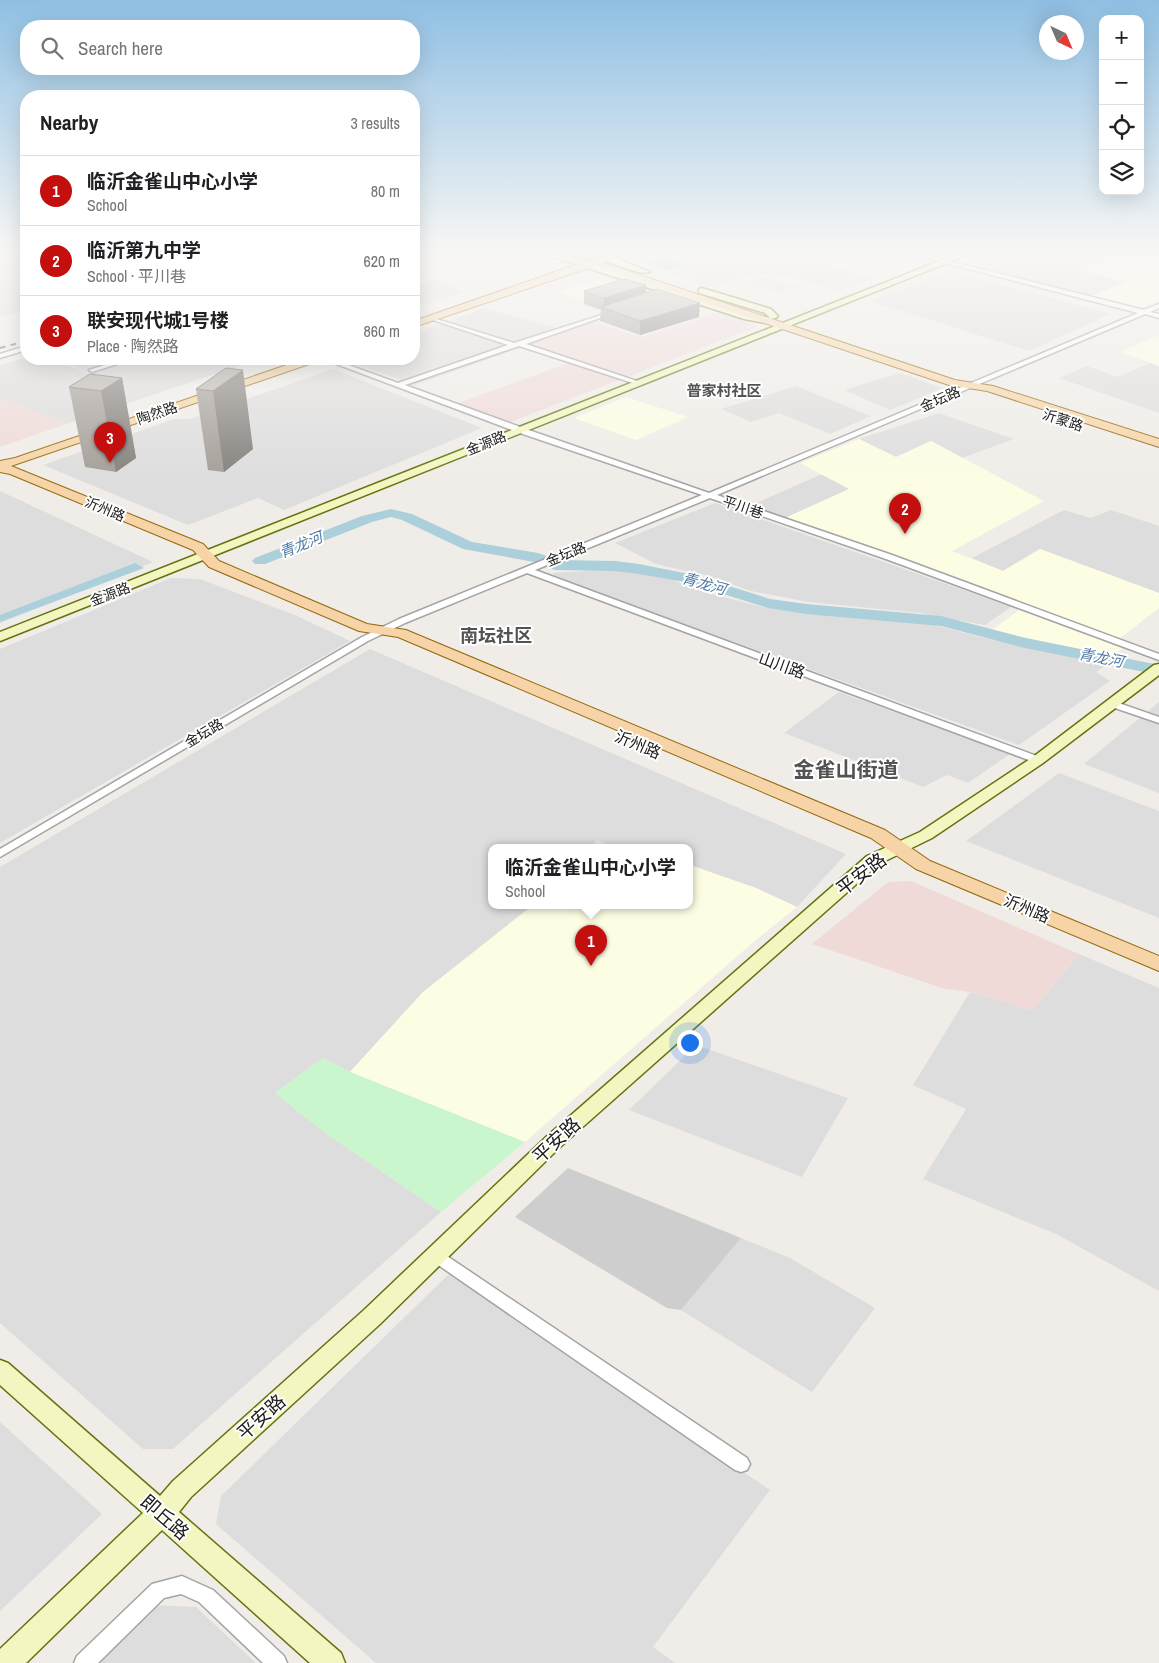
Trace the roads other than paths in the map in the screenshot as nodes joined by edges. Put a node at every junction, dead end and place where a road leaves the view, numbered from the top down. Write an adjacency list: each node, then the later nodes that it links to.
1 (465, 329): 6 (street)
2 (564, 329): 6 (street)
3 (766, 329): 14 (street, 金源路)
4 (799, 329): 16 (main road, 沂蒙路)
5 (1106, 329): 16 (street, 金坛路)
6 (516, 345): 14 (street); 15 (street)
7 (20, 350): 8 (street)
8 (0, 356)
9 (109, 365): 13 (street)
10 (275, 365): 20 (main road, 陶然路)
11 (297, 365): 20 (main road, 陶然路)
12 (343, 365): 15 (street, 平川巷)
13 (92, 370)
14 (638, 383): 17 (street, 金源路)
15 (399, 385): 17 (street, 平川巷)
16 (970, 385): 18 (main road, 沂蒙路); 19 (main road, 沂蒙路); 22 (street, 金坛路)
17 (520, 430): 22 (street, 平川巷); 23 (street, 金源路)
18 (1159, 443)
19 (1159, 452)
20 (0, 465): 23 (main road, 沂州路)
21 (0, 472): 23 (main road, 沂州路)
22 (708, 496): 24 (street, 金坛路); 27 (street, 平川巷)
23 (206, 555): 25 (main road, 沂州路); 26 (street, 金源路)
24 (527, 570): 25 (street, 金坛路); 31 (street, 山川路)
25 (385, 629): 32 (main road, 沂州路); 33 (street, 金坛路)
26 (0, 637)
27 (1159, 657)
28 (1156, 671): 29 (main road, 平安路)
29 (1113, 704): 30 (street); 31 (main road, 平安路)
30 (1159, 720)
31 (1038, 760): 32 (main road, 平安路)
32 (898, 849): 34 (main road, 沂州路); 35 (main road, 沂州路); 36 (street, 平安路)
33 (0, 854)
34 (1159, 952)
35 (1159, 964)
36 (436, 1256): 38 (street); 39 (street, 平安路)
37 (0, 1370): 39 (street, 即丘路)
38 (741, 1464)
39 (162, 1514): 40 (street, 平安路); 43 (street, 即丘路)
40 (6, 1663)
41 (84, 1663): 42 (street)
42 (277, 1663)
43 (331, 1663)

